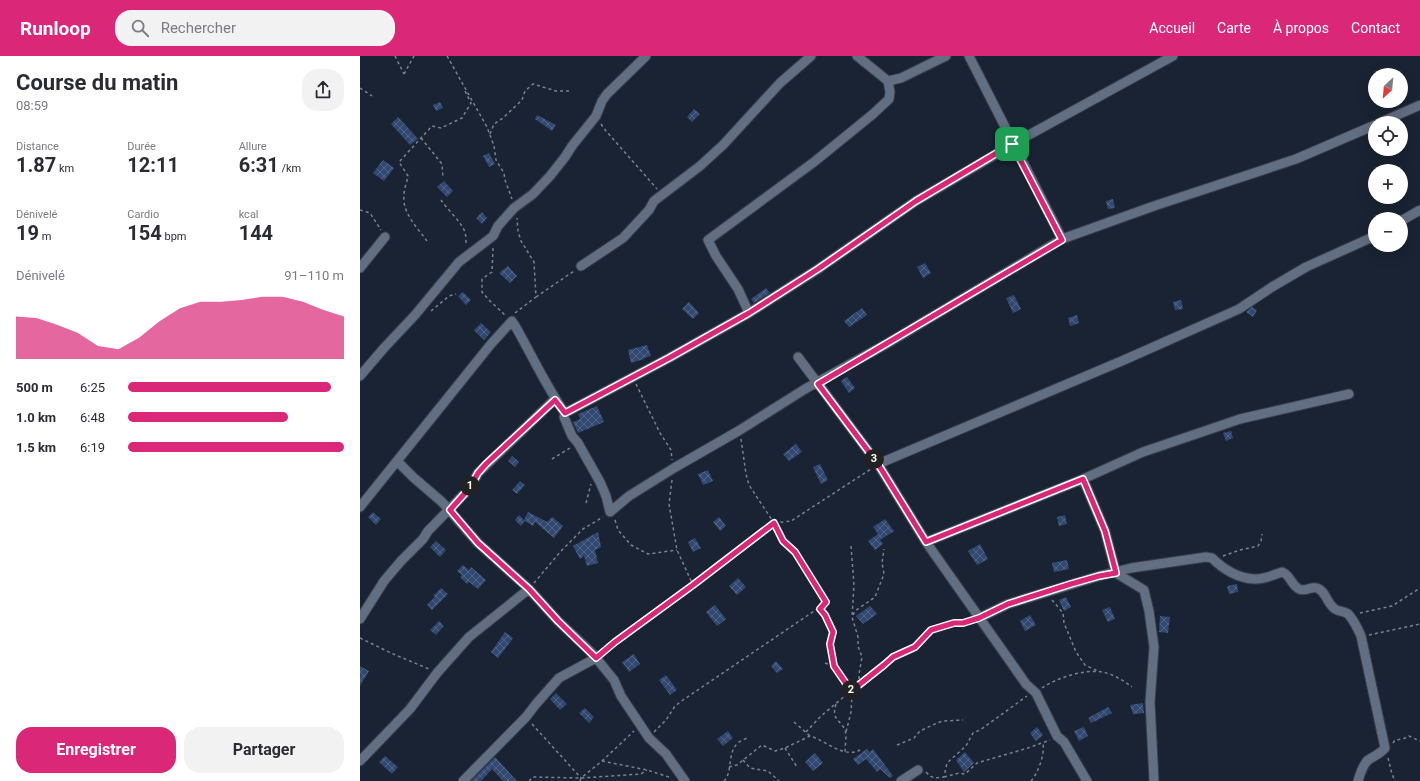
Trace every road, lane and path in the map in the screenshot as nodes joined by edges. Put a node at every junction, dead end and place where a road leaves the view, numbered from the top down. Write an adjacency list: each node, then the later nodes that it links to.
1 (395, 56): 2 (path)
2 (414, 56)
3 (447, 56): 12 (path)
4 (646, 56): 16 (street)
5 (811, 56): 23 (street)
6 (857, 56): 10 (street)
7 (946, 56): 10 (street)
8 (969, 56): 21 (street)
9 (1173, 56): 21 (street)
10 (888, 81): 40 (street)
11 (360, 87): 14 (path)
12 (464, 88): 19 (path); 20 (path)
13 (570, 91): 19 (path)
14 (372, 96)
15 (1420, 105): 17 (street)
16 (596, 116): 23 (path); 25 (street)
17 (1395, 116)
18 (1368, 128): 32 (street)
19 (489, 134): 25 (path)
20 (421, 138): 22 (path); 33 (path)
21 (1012, 144): 32 (street); 40 (street)
22 (443, 178)
23 (662, 195): 35 (street)
24 (441, 200): 34 (path)
25 (514, 208): 29 (street); 38 (path)
26 (360, 210): 30 (path)
27 (1420, 210): 28 (street)
28 (1408, 217)
29 (493, 236): 34 (street); 41 (path)
30 (385, 237): 36 (street)
31 (1368, 239): 52 (street)
32 (1062, 240): 44 (street)
33 (427, 241)
34 (468, 255): 39 (street)
35 (581, 266): 38 (path)
36 (360, 268)
37 (456, 294): 39 (path)
38 (536, 297): 41 (path)
39 (418, 312): 43 (street)
40 (749, 313): 47 (street)
41 (512, 321): 46 (street); 51 (street)
42 (798, 357): 44 (street)
43 (360, 376)
44 (818, 384): 48 (street); 52 (street)
45 (1349, 394): 54 (street)
46 (555, 400): 47 (street); 57 (street)
47 (565, 413): 49 (street)
48 (740, 430): 58 (street); 59 (path)
49 (578, 443): 50 (path); 53 (street)
50 (552, 459)
51 (397, 461): 56 (street); 57 (street)
52 (878, 464): 59 (path); 61 (street)
53 (594, 471): 55 (path); 58 (street)
54 (1083, 479): 61 (street); 66 (street)
55 (586, 503)
56 (360, 507)
57 (450, 510): 68 (street); 74 (street)
58 (610, 512): 64 (path); 68 (path)
59 (774, 523): 70 (path); 78 (path)
60 (1262, 534): 65 (path)
61 (926, 542): 73 (street)
62 (851, 546): 72 (path)
63 (884, 549): 72 (path)
64 (677, 550)
65 (1212, 558): 66 (street); 71 (street)
66 (1116, 573): 69 (street); 123 (street)
67 (1420, 588): 71 (path)
68 (529, 589): 78 (street); 82 (street)
69 (1046, 593): 73 (street); 81 (path)
70 (826, 602): 80 (path); 97 (path)
71 (1348, 613): 76 (street)
72 (852, 617): 83 (path)
73 (979, 618): 83 (path); 86 (street)
74 (360, 619)
75 (1420, 624): 76 (path)
76 (1361, 636): 102 (street)
77 (360, 638): 82 (path)
78 (596, 658): 88 (street); 91 (street)
79 (825, 663): 80 (path)
80 (834, 666): 85 (path)
81 (1100, 672): 84 (path); 86 (path)
82 (437, 673): 106 (street)
83 (860, 684): 85 (path)
84 (1132, 687)
85 (850, 692): 87 (path); 93 (path)
86 (1036, 693): 95 (street); 112 (path)
87 (836, 702): 92 (path); 93 (path)
88 (526, 717): 113 (path); 114 (street)
89 (963, 720): 100 (path)
90 (794, 722): 92 (path)
91 (641, 725): 97 (street); 107 (path)
92 (806, 732): 94 (path)
93 (846, 732): 104 (path)
94 (810, 736): 101 (path); 104 (path)
95 (1057, 736): 99 (path); 122 (street)
96 (750, 737): 109 (path)
97 (649, 738): 117 (street)
98 (1420, 741): 102 (path)
99 (1042, 743): 112 (path); 121 (path)
100 (897, 745)
101 (785, 748): 105 (path); 108 (path)
102 (1385, 748): 124 (street); 125 (path)
103 (860, 750): 104 (path)
104 (845, 752)
105 (743, 760): 109 (path); 119 (path)
106 (360, 761)
107 (602, 761): 110 (path); 113 (path)
108 (797, 767)
109 (729, 768): 118 (path)
110 (647, 770): 113 (path); 117 (path)
111 (918, 770): 112 (path); 120 (street)
112 (944, 777)
113 (581, 778): 115 (path); 116 (path)
114 (463, 781)
115 (529, 781)
116 (580, 781)
117 (684, 781)
118 (724, 781)
119 (779, 781)
120 (901, 781)
121 (1031, 781)
122 (1087, 781)
123 (1154, 781)
124 (1358, 781)
125 (1395, 781)

